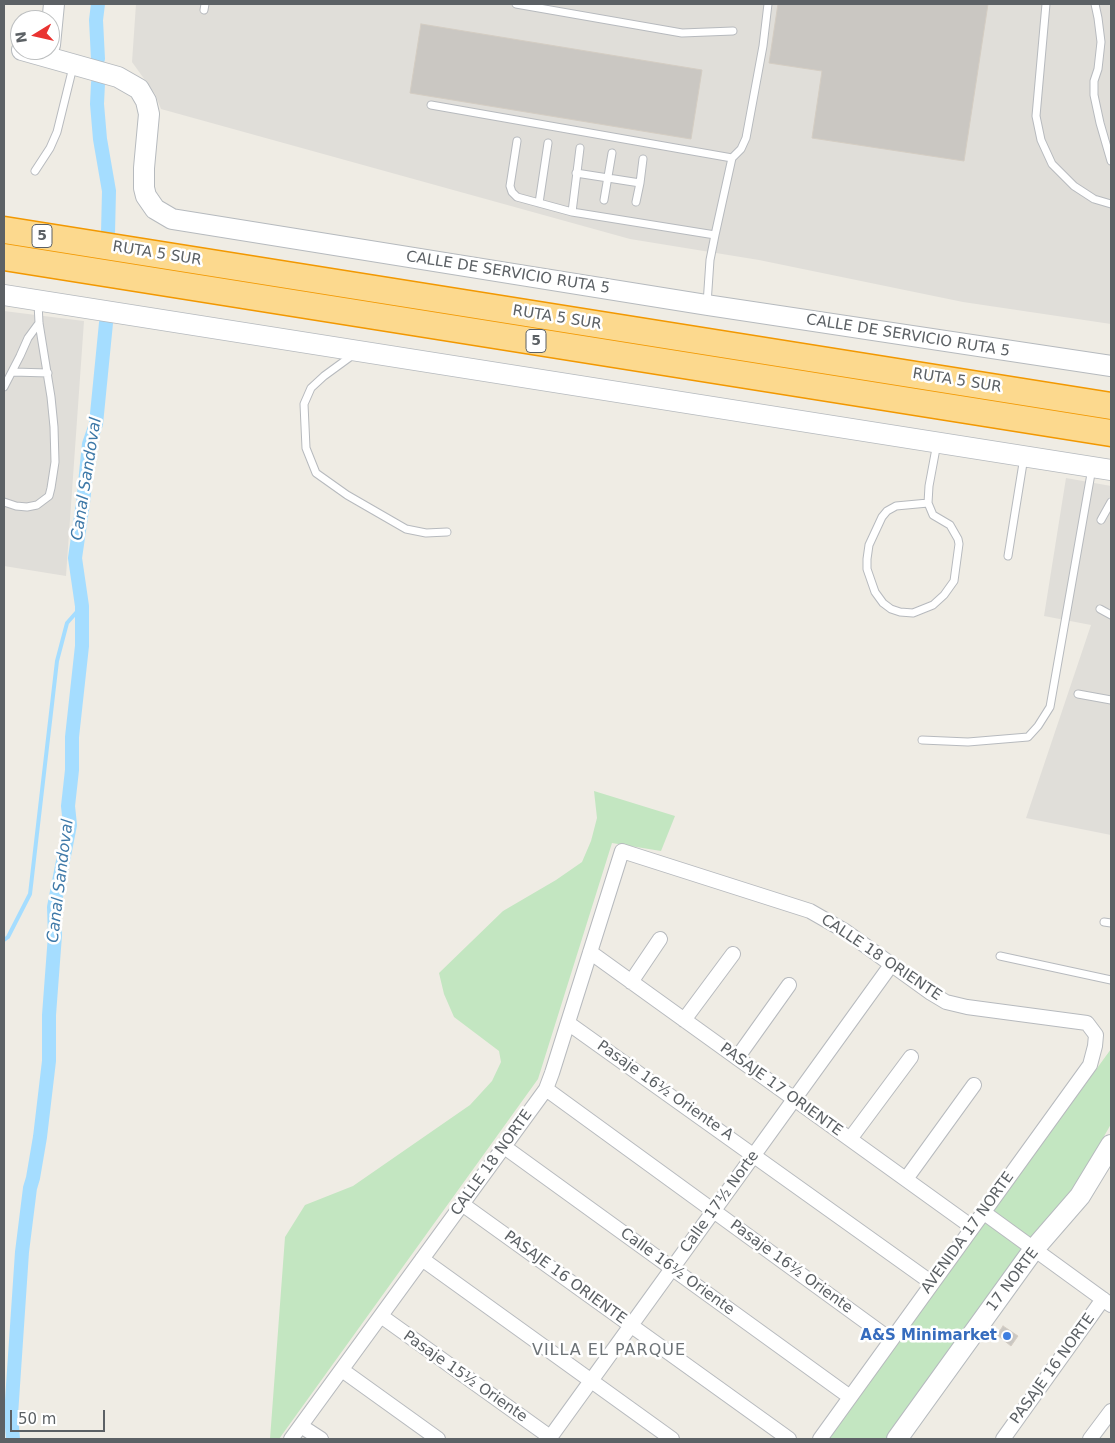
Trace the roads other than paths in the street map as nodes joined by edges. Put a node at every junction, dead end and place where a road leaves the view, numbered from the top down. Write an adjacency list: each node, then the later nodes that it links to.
1 (516, 4): 5 (lane)
2 (768, 4): 13 (lane)
3 (1046, 4): 23 (lane)
4 (1094, 4): 15 (lane)
5 (733, 32)
6 (60, 56): 7 (street, CALLE DE SERVICIO RUTA 5)
7 (74, 64): 16 (lane); 30 (street, CALLE DE SERVICIO RUTA 5)
8 (431, 105): 13 (lane)
9 (517, 141): 22 (lane)
10 (548, 143): 22 (lane)
11 (580, 148): 17 (lane)
12 (612, 153): 18 (lane)
13 (732, 158): 26 (lane)
14 (643, 159): 19 (lane)
15 (1111, 161)
16 (35, 172)
17 (576, 173): 18 (lane); 24 (lane)
18 (608, 178): 19 (lane); 20 (lane)
19 (640, 183): 21 (lane)
20 (604, 200)
21 (636, 202)
22 (539, 203): 24 (lane)
23 (1111, 204)
24 (572, 212): 26 (lane)
25 (4, 230): 37 (highway, RUTA 5 SUR / 5)
26 (715, 235): 30 (lane)
27 (4, 257): 38 (highway, RUTA 5 SUR / 5)
28 (4, 294): 29 (street)
29 (38, 300): 31 (lane); 32 (street)
30 (707, 305): 33 (street, CALLE DE SERVICIO RUTA 5)
31 (39, 323): 34 (lane); 35 (lane)
32 (351, 349): 39 (street); 46 (lane)
33 (1111, 366)
34 (13, 372): 35 (lane); 36 (lane)
35 (48, 374): 42 (lane)
36 (4, 387)
37 (1111, 406)
38 (1111, 432)
39 (937, 443): 40 (street); 44 (lane)
40 (1024, 456): 41 (street); 47 (lane)
41 (1102, 469): 52 (lane)
42 (4, 502)
43 (1111, 502): 45 (lane)
44 (928, 503): 44 (lane)
45 (1101, 520)
46 (447, 532)
47 (1008, 556)
48 (1100, 609): 49 (lane)
49 (1111, 615)
50 (1078, 694): 51 (lane)
51 (1111, 700)
52 (922, 740)
53 (622, 851): 55 (street, CALLE 18 NORTE); 58 (street, CALLE 18 ORIENTE)
54 (660, 939): 60 (street)
55 (590, 952): 60 (street, PASAJE 17 ORIENTE); 63 (street, CALLE 18 NORTE)
56 (734, 954): 62 (street)
57 (1000, 956): 59 (lane)
58 (891, 965): 64 (street, CALLE 18 ORIENTE); 69 (street, Calle 17½ Norte)
59 (1111, 980)
60 (632, 982): 62 (street, PASAJE 17 ORIENTE)
61 (789, 985): 66 (street)
62 (684, 1020): 66 (street, PASAJE 17 ORIENTE)
63 (568, 1023): 68 (street, CALLE 18 NORTE); 73 (street, Pasaje 16½ Oriente A)
64 (1087, 1023): 77 (street, AVENIDA 17 NORTE)
65 (911, 1057): 70 (street)
66 (737, 1058): 69 (street, PASAJE 17 ORIENTE)
67 (974, 1085): 74 (street)
68 (546, 1089): 72 (street, CALLE 18 NORTE); 76 (street, Pasaje 16½ Oriente)
69 (794, 1099): 70 (street, PASAJE 17 ORIENTE); 73 (street, Calle 17½ Norte)
70 (850, 1139): 74 (street, PASAJE 17 ORIENTE)
71 (1111, 1145): 79 (street, 17 NORTE)
72 (504, 1146): 75 (street, CALLE 18 NORTE); 81 (street, Calle 16½ Oriente)
73 (754, 1155): 76 (street, Calle 17½ Norte); 82 (street, Pasaje 16½ Oriente A)
74 (906, 1179): 78 (street, PASAJE 17 ORIENTE)
75 (462, 1204): 80 (street, CALLE 18 NORTE); 85 (street, PASAJE 16 ORIENTE)
76 (713, 1211): 81 (street, Calle 17½ Norte); 86 (street, Pasaje 16½ Oriente)
77 (983, 1212): 78 (street, AVENIDA 17 NORTE); 79 (street)
78 (972, 1227): 82 (street, AVENIDA 17 NORTE)
79 (1034, 1250): 83 (street); 99 (street, 17 NORTE)
80 (422, 1259): 84 (street, CALLE 18 NORTE); 88 (street)
81 (672, 1268): 85 (street, Calle 17½ Norte); 89 (street, Calle 16½ Oriente)
82 (932, 1283): 86 (street, AVENIDA 17 NORTE)
83 (1107, 1302): 100 (street, PASAJE 16 NORTE)
84 (380, 1316): 87 (street, CALLE 18 NORTE); 92 (street, Pasaje 15½ Oriente)
85 (631, 1325): 88 (street, Calle 17½ Norte); 97 (street, PASAJE 16 ORIENTE)
86 (891, 1340): 89 (street, AVENIDA 17 NORTE)
87 (342, 1370): 91 (street, CALLE 18 NORTE); 95 (street)
88 (591, 1380): 92 (street, Calle 17½ Norte); 96 (street)
89 (850, 1397): 98 (street, AVENIDA 17 NORTE)
90 (1111, 1411): 101 (street)
91 (301, 1426): 93 (street, CALLE 18 NORTE); 94 (street)
92 (549, 1438)
93 (291, 1439)
94 (320, 1439)
95 (438, 1439)
96 (672, 1439)
97 (789, 1439)
98 (820, 1439)
99 (897, 1439)
100 (1003, 1439)
101 (1090, 1439)

